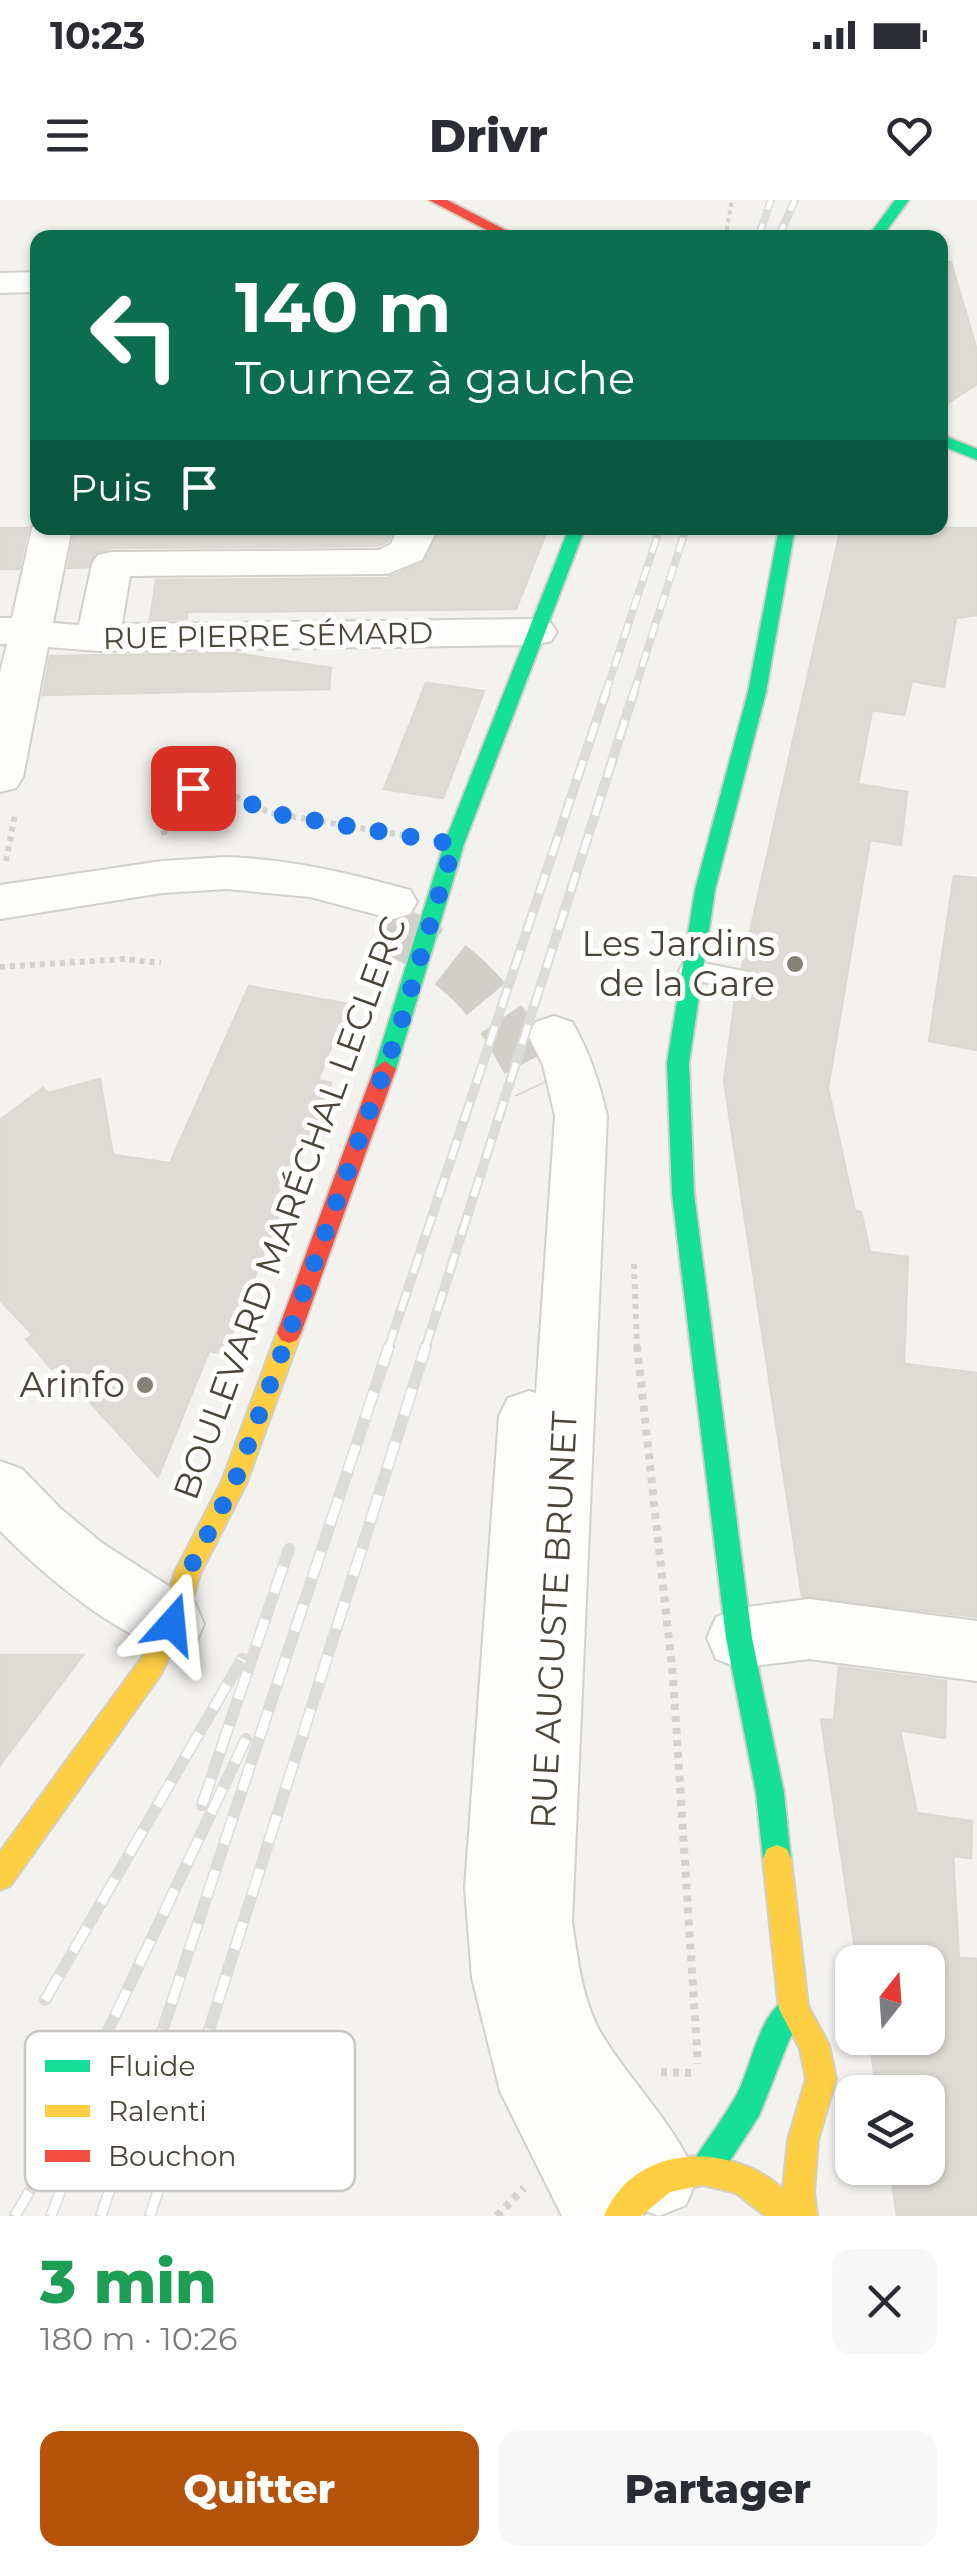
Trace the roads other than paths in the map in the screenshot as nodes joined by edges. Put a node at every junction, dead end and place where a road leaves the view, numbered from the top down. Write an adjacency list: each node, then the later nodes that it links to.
1 (436, 200): 3 (street)
2 (902, 200): 4 (street)
3 (498, 230)
4 (880, 230)
5 (30, 282): 6 (street)
6 (0, 283)
7 (948, 442): 8 (street)
8 (977, 455)
9 (49, 535): 13 (street)
10 (415, 535): 15 (street)
11 (574, 535): 14 (street, BOULEVARD MARÉCHAL LECLERC)
12 (786, 535): 19 (street)
13 (15, 630): 15 (street, RUE PIERRE SÉMARD); 16 (street)
14 (536, 632): 15 (street, RUE PIERRE SÉMARD); 22 (street, BOULEVARD MARÉCHAL LECLERC)
15 (98, 638)
16 (0, 777)
17 (0, 902): 18 (street)
18 (0, 925)
19 (693, 971): 20 (lane); 23 (street)
20 (739, 978)
21 (0, 1488): 22 (street)
22 (172, 1624): 25 (street, BOULEVARD MARÉCHAL LECLERC)
23 (739, 1638): 24 (street); 26 (street)
24 (977, 1651)
25 (0, 1876)
26 (794, 2010): 27 (street); 30 (street)
27 (667, 2183): 28 (street, RUE AUGUSTE BRUNET); 29 (street)
28 (604, 2216)
29 (787, 2216)
30 (802, 2216)

